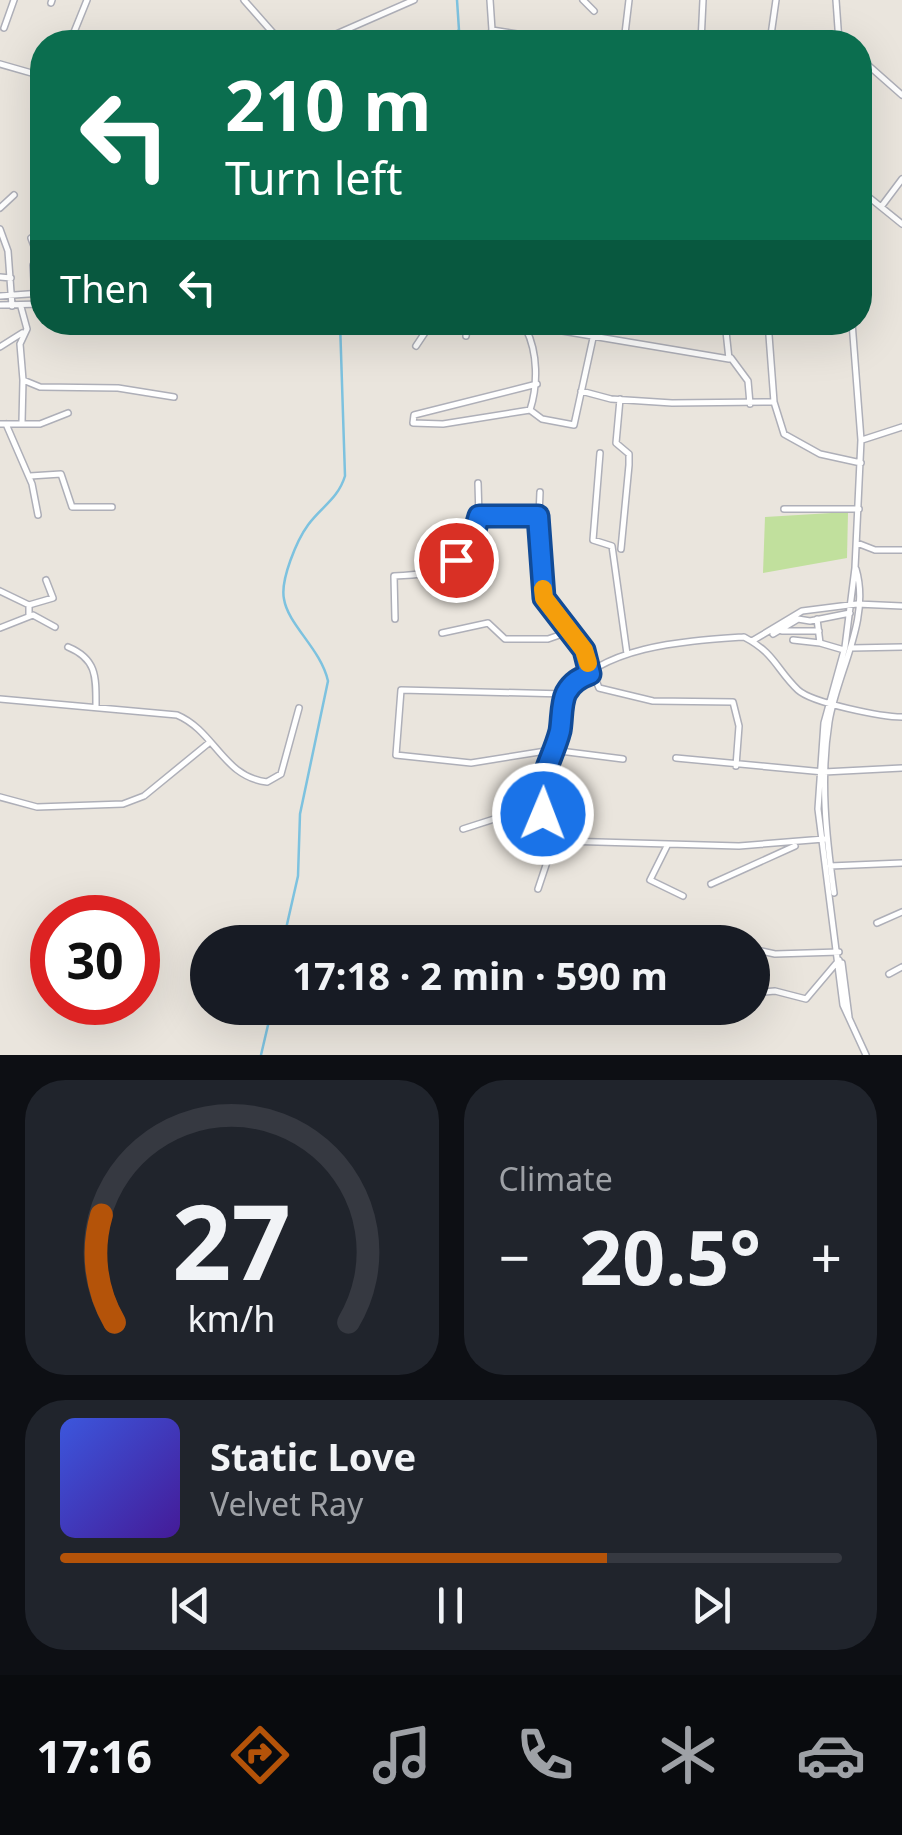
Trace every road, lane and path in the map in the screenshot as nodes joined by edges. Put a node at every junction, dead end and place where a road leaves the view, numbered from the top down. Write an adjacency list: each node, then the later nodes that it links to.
1 (14, 0): 12 (street)
2 (87, 0): 13 (street)
3 (244, 0): 14 (street)
4 (414, 0): 15 (street)
5 (490, 0): 16 (street)
6 (584, 0): 11 (street)
7 (629, 0): 17 (street)
8 (703, 0): 18 (street)
9 (776, 0): 19 (street)
10 (836, 0): 20 (street)
11 (594, 12)
12 (4, 28)
13 (75, 30)
14 (270, 30)
15 (345, 30)
16 (492, 30)
17 (625, 30)
18 (702, 30)
19 (772, 30)
20 (839, 30)
21 (0, 64): 23 (street)
22 (872, 69): 24 (street)
23 (30, 73)
24 (902, 95)
25 (902, 179): 28 (street)
26 (14, 195): 29 (street)
27 (872, 200): 28 (street)
28 (881, 207): 30 (street)
29 (0, 208)
30 (902, 224)
31 (0, 229): 33 (street)
32 (0, 277): 33 (street)
33 (10, 278): 36 (street)
34 (30, 294): 36 (street)
35 (0, 296): 36 (street)
36 (11, 297): 39 (street)
37 (0, 305): 39 (street)
38 (30, 305): 40 (street)
39 (12, 306): 40 (street)
40 (20, 306): 41 (street)
41 (27, 329): 50 (street); 52 (street)
42 (423, 335): 49 (street)
43 (529, 335): 53 (street)
44 (579, 335): 48 (street)
45 (727, 335): 51 (street)
46 (769, 335): 57 (street)
47 (853, 335): 64 (street)
48 (593, 337): 51 (street); 54 (street)
49 (416, 346)
50 (0, 347)
51 (731, 358): 58 (street)
52 (22, 380): 55 (street); 61 (street)
53 (537, 384): 59 (street); 59 (street)
54 (581, 391): 56 (street); 59 (street)
55 (174, 396)
56 (620, 400): 58 (street); 77 (street)
57 (774, 402): 58 (street); 66 (street)
58 (750, 404)
59 (530, 410)
60 (68, 413): 61 (street)
61 (22, 423): 62 (street)
62 (3, 424): 67 (street)
63 (902, 427): 64 (street)
64 (861, 440): 66 (street)
65 (600, 453): 101 (street)
66 (861, 463): 72 (street)
67 (30, 476): 70 (street); 73 (street)
68 (478, 482): 74 (street)
69 (540, 492): 75 (street)
70 (112, 508)
71 (784, 509): 72 (street)
72 (859, 509): 76 (street)
73 (38, 514)
74 (479, 516): 75 (street); 88 (street)
75 (538, 516): 92 (street)
76 (857, 544): 78 (street); 80 (street)
77 (621, 548)
78 (875, 550): 79 (street); 80 (street)
79 (902, 550)
80 (856, 557): 83 (street)
81 (46, 580): 84 (street)
82 (0, 590): 84 (street)
83 (854, 604): 85 (street); 86 (street); 96 (street); 100 (street)
84 (28, 605): 87 (street)
85 (902, 606)
86 (850, 614): 89 (street); 100 (street)
87 (29, 615): 90 (street); 91 (street)
88 (395, 619)
89 (817, 619): 93 (street); 93 (street)
90 (0, 628)
91 (55, 628)
92 (570, 631): 94 (street); 102 (street)
93 (819, 631): 97 (street)
94 (442, 633)
95 (792, 640): 97 (street)
96 (752, 641): 101 (street); 105 (street)
97 (820, 643): 100 (street)
98 (68, 647): 106 (street)
99 (902, 647): 100 (street)
100 (848, 649): 105 (street)
101 (628, 654): 102 (street)
102 (590, 674): 103 (street); 113 (street)
103 (565, 694): 110 (street); 110 (street)
104 (0, 699): 106 (street)
105 (830, 701): 108 (street); 115 (street)
106 (96, 706): 109 (street)
107 (299, 708): 109 (street)
108 (902, 717)
109 (210, 742): 116 (street)
110 (552, 750): 112 (street); 117 (street)
111 (676, 758): 113 (street)
112 (623, 759)
113 (736, 766): 115 (street)
114 (902, 768): 115 (street)
115 (822, 772): 120 (street)
116 (0, 797)
117 (541, 804): 118 (street); 119 (street)
118 (464, 830)
119 (556, 835): 122 (street); 126 (street)
120 (825, 839): 121 (street); 124 (street)
121 (806, 842): 122 (street); 125 (street)
122 (666, 846): 127 (street)
123 (902, 863): 124 (street)
124 (828, 866): 131 (street)
125 (711, 884)
126 (538, 889)
127 (683, 896)
128 (902, 912): 129 (street)
129 (878, 923)
130 (770, 950): 131 (street)
131 (840, 956): 134 (street); 135 (street)
132 (902, 968): 133 (street)
133 (889, 974)
134 (770, 992)
135 (866, 1055)

